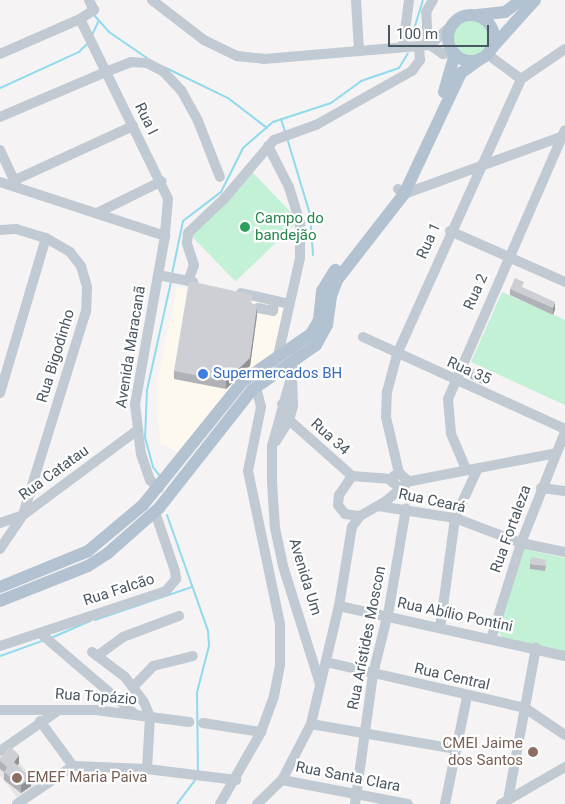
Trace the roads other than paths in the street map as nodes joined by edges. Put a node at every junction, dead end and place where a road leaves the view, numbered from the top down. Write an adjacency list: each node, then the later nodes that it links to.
1 (89, 0): 9 (street)
2 (152, 0): 14 (street)
3 (356, 0): 14 (street)
4 (409, 0): 12 (street)
5 (433, 0): 11 (street)
6 (521, 0): 8 (main road)
7 (535, 0): 16 (main road)
8 (477, 15): 10 (main road); 16 (main road)
9 (80, 19): 15 (street); 18 (street, Rua I)
10 (451, 26): 11 (street); 17 (main road)
11 (426, 46): 12 (street); 17 (street); 23 (street)
12 (403, 48): 14 (street)
13 (565, 49): 19 (street)
14 (359, 51)
15 (0, 54)
16 (486, 54): 17 (main road); 19 (street); 30 (main road)
17 (450, 56): 30 (main road)
18 (108, 71): 20 (street); 21 (street, Rua I); 26 (street)
19 (521, 79): 25 (street, Rua 1)
20 (0, 117)
21 (133, 126): 28 (street); 29 (street, Rua I)
22 (563, 134): 25 (street); 36 (street, Rua 2)
23 (268, 146): 38 (street); 43 (street)
24 (0, 150): 28 (street)
25 (480, 167): 30 (street); 33 (street, Rua 1)
26 (220, 177)
27 (0, 182): 28 (street)
28 (15, 182): 31 (street)
29 (162, 182): 31 (street); 34 (street, Rua I)
30 (401, 192): 45 (main road); 49 (main road)
31 (97, 213): 34 (street)
32 (0, 230): 35 (street, Rua Bigodinho)
33 (450, 231): 36 (street); 47 (street, Rua 1)
34 (165, 236): 37 (street, Avenida Maracanã)
35 (46, 238): 53 (street); 70 (street, Rua Bigodinho)
36 (508, 256): 39 (street); 51 (street, Rua 2)
37 (162, 275): 38 (street); 57 (street, Avenida Maracanã)
38 (182, 280): 40 (street)
39 (565, 282)
40 (207, 286)
41 (226, 290): 42 (street)
42 (274, 300): 43 (street); 44 (street)
43 (289, 304): 48 (street)
44 (258, 308)
45 (311, 334): 48 (main road); 49 (street, Avenida Um)
46 (363, 337): 47 (street, Rua 35)
47 (397, 354): 51 (street, Rua 35); 63 (street, Rua 1)
48 (278, 356): 64 (main road)
49 (296, 360): 50 (street, Avenida Um); 52 (main road)
50 (292, 381): 54 (street, Avenida Um); 55 (street, Avenida Um)
51 (454, 381): 56 (street, Rua 35); 61 (street, Rua 2)
52 (256, 387): 69 (main road); 103 (street)
53 (0, 393)
54 (282, 404): 55 (street); 58 (street, Avenida Um)
55 (289, 420): 58 (street, Avenida Um); 62 (street, Rua 34)
56 (565, 430): 59 (street, Rua Fortaleza)
57 (136, 431): 64 (street, Avenida Maracanã); 70 (street, Rua Catatau)
58 (272, 446): 91 (street, Avenida Um)
59 (556, 453): 60 (street); 65 (street, Rua Fortaleza)
60 (478, 468): 61 (street); 72 (street)
61 (466, 469): 63 (street)
62 (352, 476): 63 (street); 71 (street)
63 (399, 481): 67 (street)
64 (159, 488): 77 (main road)
65 (542, 488): 66 (street); 74 (street, Rua Fortaleza)
66 (565, 491)
67 (378, 506): 68 (street, Rua Ceará); 71 (street)
68 (406, 508): 72 (street, Rua Ceará); 81 (street, Rua Arístides Moscon)
69 (155, 512): 78 (main road); 83 (street, Rua Falcão)
70 (23, 515): 73 (street); 75 (street, Rua Catatau)
71 (360, 516): 79 (street)
72 (455, 518): 74 (street, Rua Ceará); 82 (street)
73 (0, 523)
74 (520, 543): 76 (street, Rua Ceará); 84 (street, Rua Fortaleza)
75 (0, 549)
76 (565, 552)
77 (0, 587)
78 (0, 601)
79 (338, 606): 81 (street, Rua Abílio Pontini); 89 (street)
80 (179, 616): 92 (street)
81 (387, 616): 82 (street, Rua Abílio Pontini); 90 (street, Rua Arístides Moscon)
82 (440, 628): 84 (street, Rua Abílio Pontini)
83 (40, 633): 85 (street, Rua Falcão); 97 (street)
84 (491, 639): 86 (street, Rua Abílio Pontini)
85 (0, 646)
86 (536, 648): 88 (street, Rua Abílio Pontini); 94 (street)
87 (193, 656): 92 (street)
88 (565, 656)
89 (326, 662): 90 (street, Rua Central); 91 (street)
90 (373, 674): 93 (street, Rua Central); 104 (street, Rua Arístides Moscon)
91 (321, 685): 102 (street)
92 (134, 686): 98 (street)
93 (467, 697): 94 (street, Rua Central); 106 (street)
94 (525, 708): 105 (street, Rua Central); 114 (street)
95 (60, 709): 96 (street, Rua Topázio); 97 (street, Rua Topázio); 99 (street)
96 (0, 710)
97 (135, 714): 98 (street, Rua Topázio)
98 (150, 717): 100 (street, Rua Topázio); 110 (street)
99 (40, 721): 107 (street); 108 (street)
100 (190, 722)
101 (203, 723): 103 (street)
102 (310, 724): 104 (street); 112 (street)
103 (261, 732): 111 (street)
104 (365, 735): 106 (street); 113 (street, Rua Arístides Moscon)
105 (565, 735)
106 (455, 749): 119 (street)
107 (0, 751)
108 (73, 766): 110 (street); 115 (street)
109 (565, 767): 114 (street)
110 (147, 769): 111 (street)
111 (236, 780): 116 (street)
112 (282, 780): 113 (street, Rua Santa Clara); 117 (street)
113 (356, 799): 118 (street, Rua Santa Clara)
114 (504, 802)
115 (17, 804)
116 (220, 804)
117 (257, 804)
118 (408, 804)
119 (445, 804)

